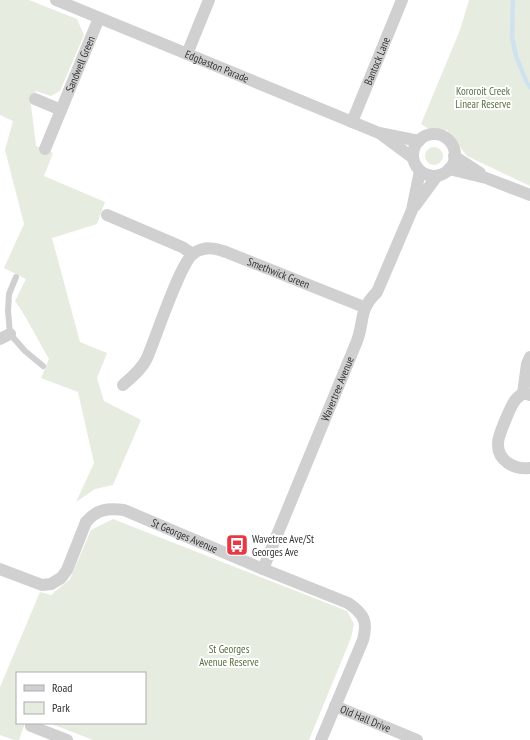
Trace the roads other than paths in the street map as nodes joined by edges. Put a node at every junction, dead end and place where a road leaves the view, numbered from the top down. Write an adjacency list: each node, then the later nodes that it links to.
1 (56, 0): 4 (street, Edgbaston Parade)
2 (209, 0): 5 (street)
3 (402, 0): 8 (street, Bantock Lane)
4 (98, 18): 5 (street, Edgbaston Parade); 7 (street, Sandwell Green)
5 (187, 54): 8 (street, Edgbaston Parade)
6 (35, 99): 7 (street)
7 (61, 110): 11 (street, Sandwell Green)
8 (352, 122): 9 (street, Edgbaston Parade)
9 (379, 133): 10 (street, Edgbaston Parade); 13 (street, Edgbaston Parade)
10 (419, 141): 12 (street); 13 (street)
11 (46, 149)
12 (454, 156): 14 (street); 17 (street)
13 (413, 158): 15 (street)
14 (450, 169): 16 (street); 17 (street)
15 (420, 171): 16 (street); 19 (street)
16 (437, 176): 19 (street)
17 (486, 178): 18 (street)
18 (530, 195)
19 (412, 210): 23 (street)
20 (107, 215): 21 (street)
21 (193, 254): 23 (street, Smethwick Green); 27 (street)
22 (16, 277): 24 (lane)
23 (364, 307): 31 (street, Wavertree Avenue)
24 (5, 336): 26 (lane)
25 (530, 357): 28 (street)
26 (43, 366)
27 (123, 386)
28 (526, 394): 29 (street)
29 (530, 468)
30 (0, 569): 31 (street, St Georges Avenue)
31 (263, 569): 32 (street, St Georges Avenue)
32 (335, 706): 35 (street, St Georges Avenue); 36 (street, Old Hall Drive)
33 (30, 726): 34 (street)
34 (68, 740)
35 (321, 740)
36 (417, 740)

